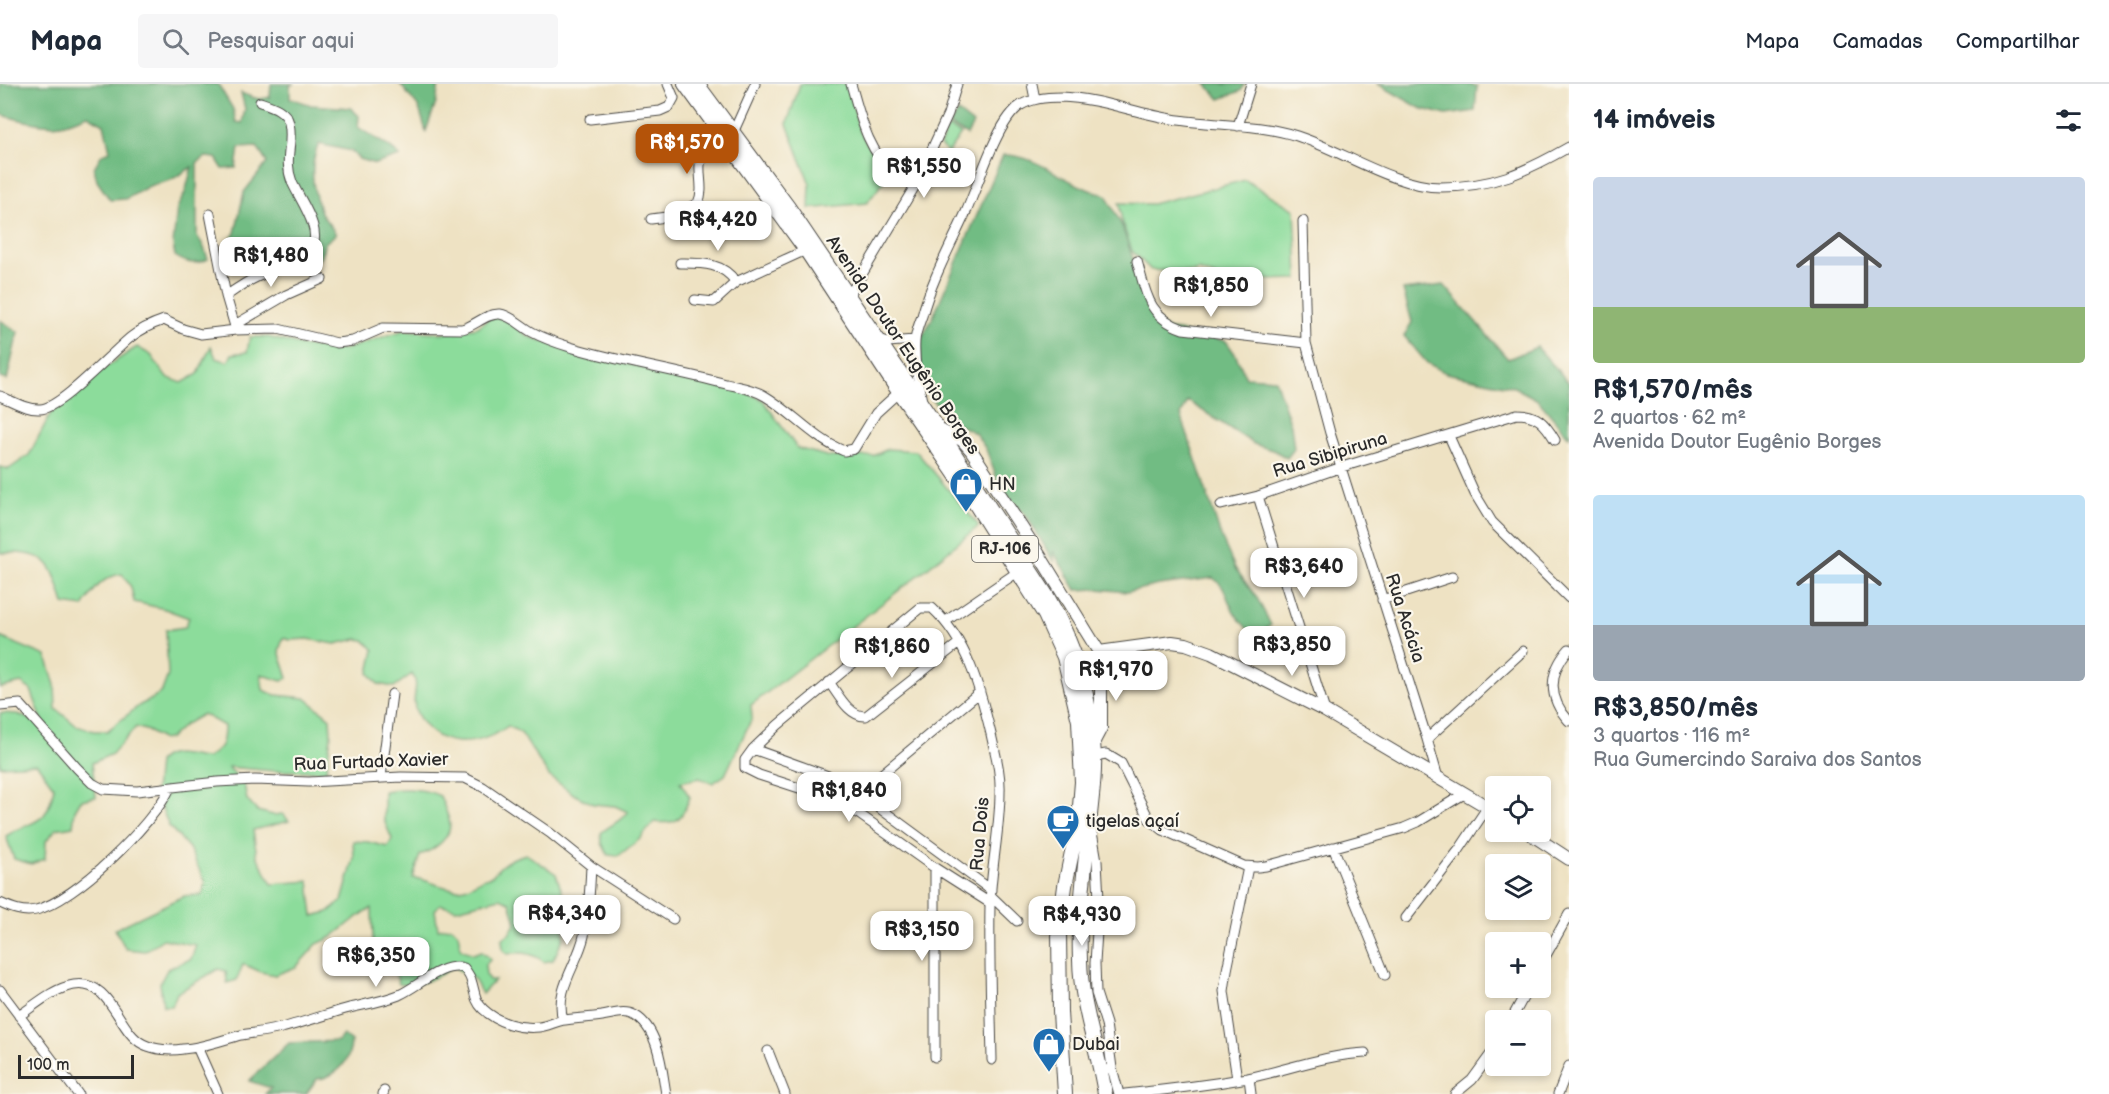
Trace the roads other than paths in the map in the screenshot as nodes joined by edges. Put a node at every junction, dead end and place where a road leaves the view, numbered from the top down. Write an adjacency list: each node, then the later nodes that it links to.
1 (668, 84): 11 (street)
2 (685, 84): 13 (highway, Avenida Doutor Eugênio Borges / RJ-106)
3 (697, 84): 14 (highway, Avenida Doutor Eugênio Borges / RJ-106)
4 (755, 84): 14 (street)
5 (851, 84): 16 (street)
6 (957, 84): 16 (street)
7 (1032, 84): 9 (street)
8 (1251, 84): 12 (street)
9 (1035, 99): 12 (street); 30 (street)
10 (260, 102): 25 (street)
11 (590, 119)
12 (1238, 126): 15 (street)
13 (719, 131): 18 (street); 20 (highway, Avenida Doutor Eugênio Borges / RJ-106)
14 (734, 133): 26 (highway, Avenida Doutor Eugênio Borges / RJ-106)
15 (1569, 147)
16 (915, 186): 26 (street)
17 (210, 214): 25 (street)
18 (651, 219)
19 (1303, 222): 31 (street, Rua Acácia)
20 (806, 250): 24 (street); 32 (highway, Avenida Doutor Eugênio Borges / RJ-106)
21 (1137, 261): 31 (street)
22 (680, 263): 24 (street)
23 (322, 279): 28 (street)
24 (736, 282): 27 (street)
25 (226, 296): 28 (street)
26 (849, 296): 29 (highway, Avenida Doutor Eugênio Borges / RJ-106)
27 (695, 300)
28 (236, 327): 32 (street); 33 (street)
29 (875, 337): 30 (street); 34 (highway, Avenida Doutor Eugênio Borges / RJ-106)
30 (915, 340): 34 (street)
31 (1306, 343): 38 (street, Rua Acácia)
32 (899, 392): 41 (highway, Avenida Doutor Eugênio Borges / RJ-106)
33 (0, 396)
34 (923, 409): 35 (highway, Avenida Doutor Eugênio Borges / RJ-106)
35 (939, 430): 49 (main road); 58 (highway, Avenida Doutor Eugênio Borges / RJ-106)
36 (1449, 436): 37 (street, Rua Sibipiruna); 38 (street, Rua Sibipiruna); 43 (street)
37 (1555, 440)
38 (1342, 467): 39 (street, Rua Sibipiruna); 44 (street, Rua Acácia)
39 (1258, 496): 40 (street, Rua Sibipiruna); 54 (street)
40 (1221, 505)
41 (1019, 571): 45 (street); 80 (highway, Avenida Doutor Eugênio Borges / RJ-106)
42 (1452, 577): 44 (street)
43 (1569, 598)
44 (1382, 600): 56 (street, Rua Acácia)
45 (946, 621): 46 (street, Rua Dois); 50 (street)
46 (959, 643): 50 (street); 51 (street, Rua Dois)
47 (1569, 649): 55 (street)
48 (1523, 651): 56 (street)
49 (1099, 652): 54 (main road); 58 (main road)
50 (829, 682): 57 (street)
51 (980, 692): 63 (street); 75 (street, Rua Dois)
52 (392, 694): 60 (street)
53 (0, 705): 62 (street, Rua Furtado Xavier)
54 (1325, 711): 59 (main road)
55 (1569, 721)
56 (1428, 744): 59 (street); 61 (street, Rua Acácia)
57 (753, 749): 63 (street); 66 (street)
58 (1094, 749): 68 (highway, Avenida Doutor Eugênio Borges / RJ-106); 73 (street)
59 (1417, 766): 61 (main road)
60 (381, 777): 62 (street, Rua Furtado Xavier); 72 (street, Rua Furtado Xavier)
61 (1438, 779): 64 (main road)
62 (170, 788): 76 (street)
63 (860, 793): 66 (street); 75 (street)
64 (1464, 794): 65 (main road); 70 (street)
65 (1485, 806)
66 (849, 807): 74 (street)
67 (1485, 818): 78 (street)
68 (1090, 821): 83 (highway, Avenida Doutor Eugênio Borges / RJ-106); 95 (street)
69 (1544, 842): 71 (main road)
70 (1333, 846): 73 (street); 84 (street)
71 (1568, 856)
72 (591, 866): 79 (street, Rua Furtado Xavier); 87 (street)
73 (1248, 867): 97 (street)
74 (935, 868): 75 (street); 91 (street)
75 (991, 896): 81 (street); 92 (street, Rua Dois)
76 (0, 903)
77 (1569, 914): 82 (street)
78 (1406, 918)
79 (673, 919)
80 (1060, 920): 104 (highway, Avenida Doutor Eugênio Borges / RJ-106); 105 (highway)
81 (1017, 921)
82 (1551, 946)
83 (1080, 962): 95 (highway, Avenida Doutor Eugênio Borges / RJ-106); 106 (highway)
84 (1384, 975)
85 (0, 990): 86 (street)
86 (19, 1016): 88 (street); 100 (street)
87 (563, 1020): 88 (street); 102 (street)
88 (197, 1047): 101 (street)
89 (768, 1051): 103 (street)
90 (1365, 1053): 96 (street)
91 (935, 1057)
92 (992, 1060)
93 (1485, 1062): 111 (street)
94 (1569, 1066): 99 (street)
95 (1108, 1072): 107 (highway, Avenida Doutor Eugênio Borges / RJ-106); 108 (street)
96 (1249, 1078): 97 (street); 110 (street)
97 (1238, 1079): 98 (street)
98 (1177, 1092): 109 (street)
99 (1560, 1093)
100 (78, 1094)
101 (218, 1094)
102 (666, 1094)
103 (785, 1094)
104 (1065, 1094)
105 (1072, 1094)
106 (1100, 1094)
107 (1105, 1094)
108 (1119, 1094)
109 (1125, 1094)
110 (1251, 1094)
111 (1455, 1094)

